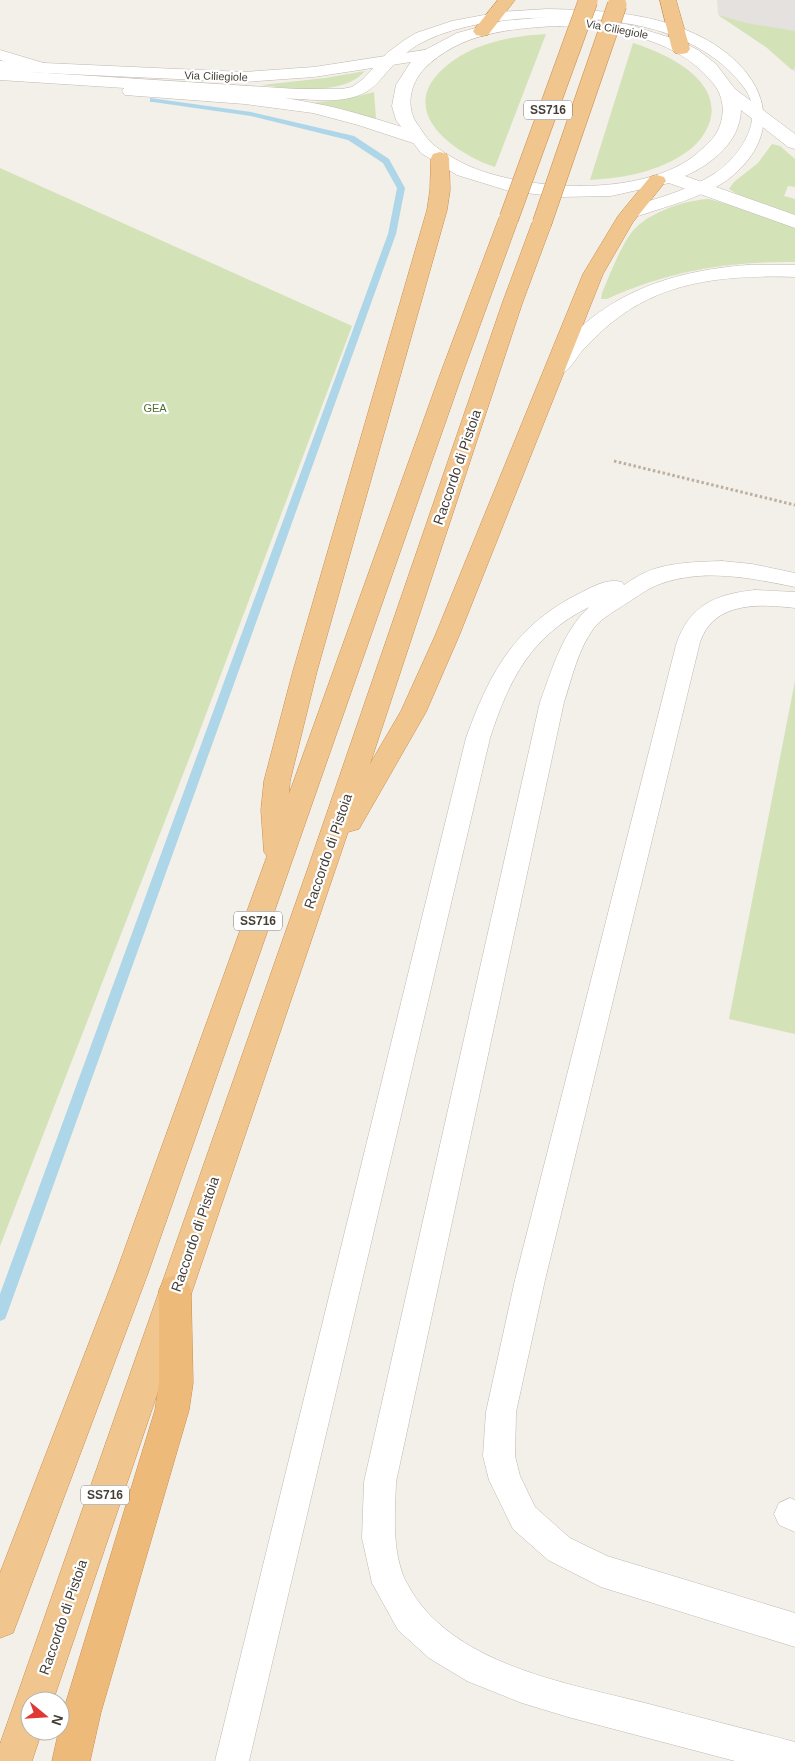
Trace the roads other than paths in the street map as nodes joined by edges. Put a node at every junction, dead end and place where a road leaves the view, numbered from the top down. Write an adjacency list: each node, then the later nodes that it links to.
1 (668, 0): 5 (highway)
2 (588, 1): 29 (highway, SS716, bridge)
3 (618, 2): 30 (highway, Raccordo di Pistoia / SS716, bridge)
4 (502, 6): 5 (lane); 6 (highway); 10 (lane)
5 (676, 30): 7 (highway); 16 (lane)
6 (482, 31): 7 (street, Via Ciliegiole); 8 (street, Via Ciliegiole)
7 (681, 48): 15 (street, Via Ciliegiole)
8 (431, 54): 10 (street, Via Ciliegiole); 17 (street, Via Ciliegiole)
9 (0, 55): 12 (lane)
10 (388, 60): 12 (street, Via Ciliegiole); 13 (lane)
11 (0, 66): 12 (street, Via Ciliegiole)
12 (45, 69)
13 (0, 75)
14 (0, 82): 17 (street, Via Ciliegiole)
15 (728, 92): 16 (street, Via Ciliegiole); 20 (street, Via Ciliegiole)
16 (761, 117): 18 (street, Via Ciliegiole); 21 (lane)
17 (416, 138): 19 (street, Via Ciliegiole)
18 (795, 143)
19 (440, 158): 20 (street, Via Ciliegiole); 29 (highway)
20 (663, 179): 21 (street); 22 (highway)
21 (700, 188): 22 (lane); 23 (street)
22 (632, 212): 25 (highway)
23 (795, 222)
24 (795, 271): 25 (street)
25 (557, 368): 30 (highway)
26 (652, 578): 27 (lane); 36 (lane); 39 (lane)
27 (795, 580)
28 (795, 600): 33 (lane)
29 (279, 861): 32 (highway, SS716)
30 (322, 868): 31 (highway, Raccordo di Pistoia / SS716)
31 (175, 1290): 34 (highway, Raccordo di Pistoia / SS716); 38 (highway)
32 (0, 1620)
33 (795, 1630)
34 (37, 1691)
35 (20, 1741): 37 (highway)
36 (795, 1759)
37 (13, 1761)
38 (71, 1761)
39 (232, 1761)

